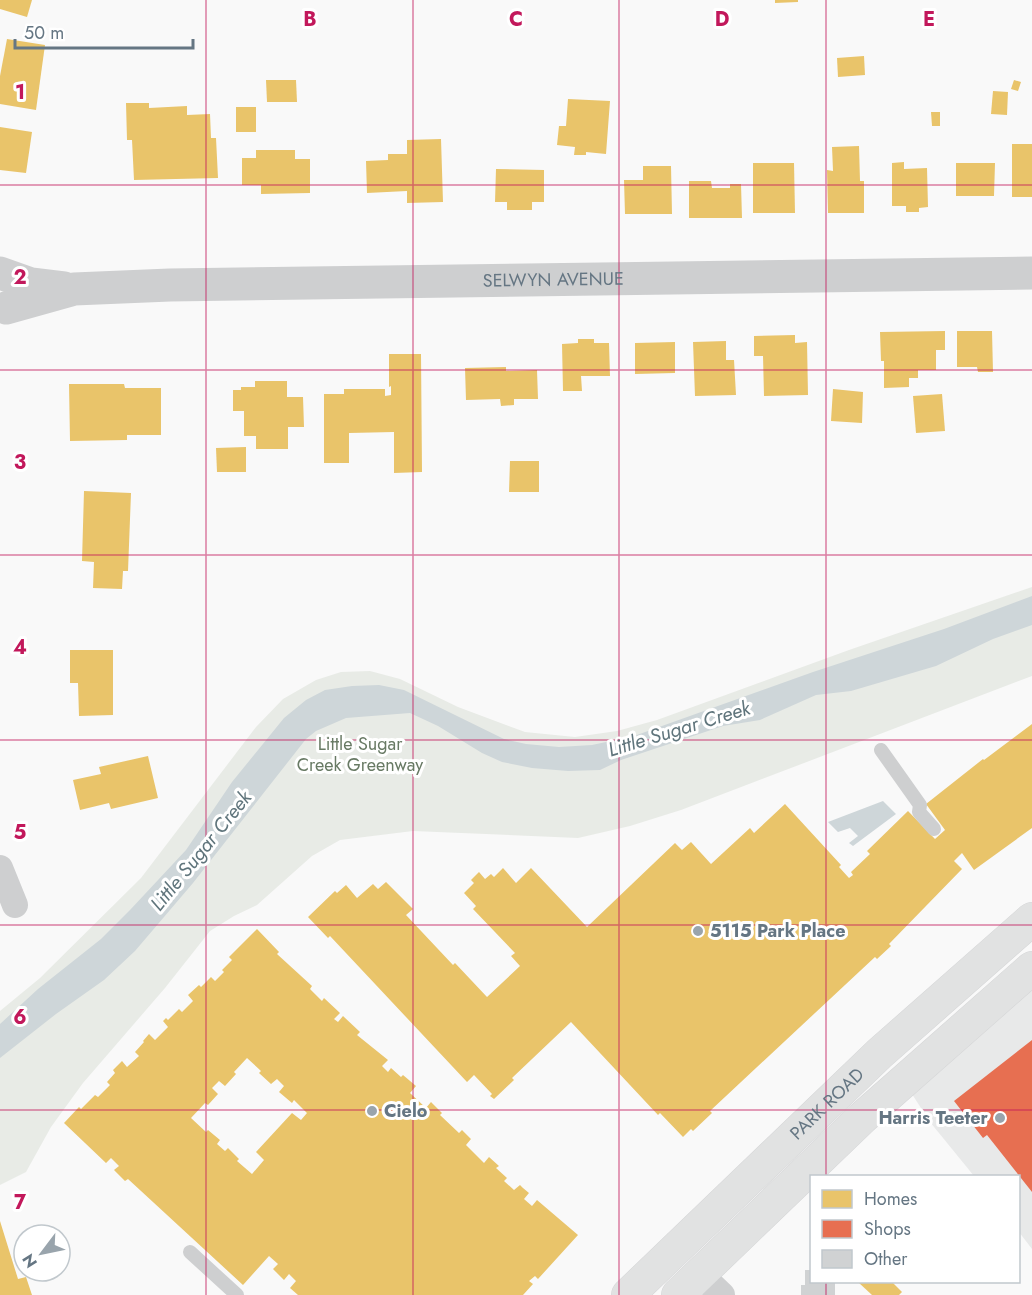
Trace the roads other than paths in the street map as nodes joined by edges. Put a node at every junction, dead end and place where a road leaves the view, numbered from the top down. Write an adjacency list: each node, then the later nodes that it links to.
1 (1032, 273): 3 (street, SELWYN AVENUE)
2 (0, 274): 3 (street, SELWYN AVENUE); 4 (street, SELWYN AVENUE)
3 (74, 290): 4 (street, SELWYN AVENUE)
4 (2, 312)
5 (881, 750): 6 (lane)
6 (934, 829)
7 (0, 868): 8 (street)
8 (15, 905)
9 (1032, 919): 12 (main road, PARK ROAD)
10 (1032, 968): 12 (main road, PARK ROAD)
11 (190, 1252): 13 (lane)
12 (676, 1278)
13 (237, 1295)

